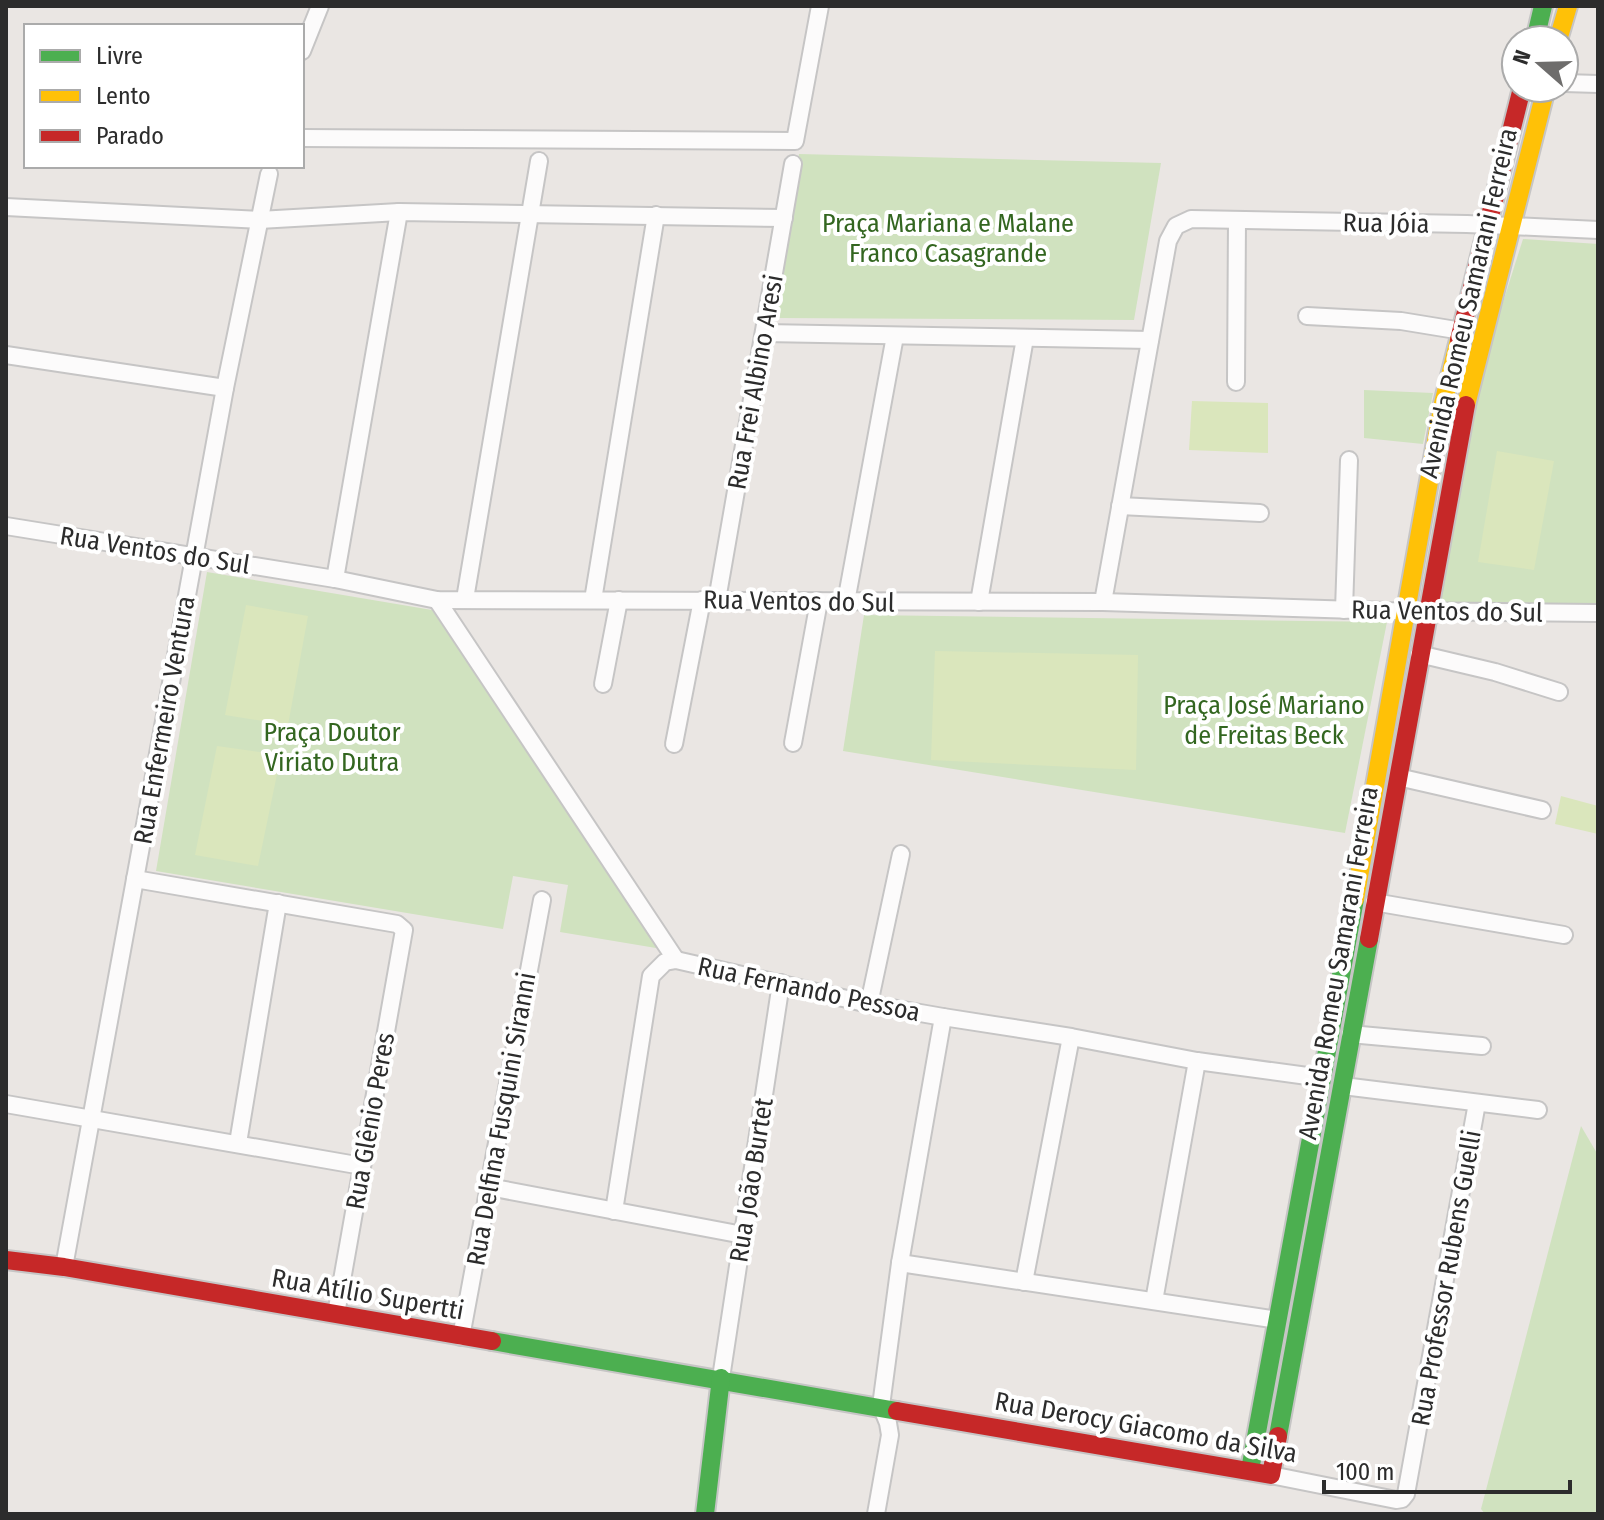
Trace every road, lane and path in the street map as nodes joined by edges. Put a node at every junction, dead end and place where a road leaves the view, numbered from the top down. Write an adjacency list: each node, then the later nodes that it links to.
1 (320, 6): 3 (street)
2 (820, 6): 6 (street)
3 (304, 46)
4 (1518, 104): 17 (street, Avenida Romeu Samarani Ferreira)
5 (1542, 104): 18 (street, Avenida Romeu Samarani Ferreira)
6 (304, 138)
7 (539, 161): 12 (street)
8 (793, 164): 14 (street, Rua Frei Albino Aresi)
9 (269, 174): 15 (street, Rua Enfermeiro Ventura)
10 (6, 207): 15 (street)
11 (399, 212): 12 (street); 15 (street); 34 (street)
12 (532, 214): 13 (street); 35 (street)
13 (656, 215): 14 (street); 37 (street)
14 (784, 218): 22 (street, Rua Frei Albino Aresi)
15 (259, 220): 28 (street, Rua Enfermeiro Ventura)
16 (1237, 220): 17 (street, Rua Jóia); 25 (street, Rua Jóia); 27 (street)
17 (1488, 225): 18 (street, Rua Jóia); 21 (street, Avenida Romeu Samarani Ferreira)
18 (1512, 228): 19 (street, Rua Jóia); 46 (street, Avenida Romeu Samarani Ferreira)
19 (1598, 230)
20 (1307, 316): 21 (street)
21 (1462, 331): 45 (street, Avenida Romeu Samarani Ferreira)
22 (764, 333): 23 (street); 39 (street, Rua Frei Albino Aresi)
23 (895, 336): 24 (street); 41 (street)
24 (1025, 338): 25 (street); 42 (street)
25 (1150, 340): 30 (street)
26 (6, 355): 28 (street)
27 (1236, 382)
28 (225, 388): 33 (street, Rua Enfermeiro Ventura)
29 (1349, 460): 44 (street)
30 (1120, 506): 31 (street); 43 (street)
31 (1260, 513)
32 (6, 526): 33 (street, Rua Ventos do Sul)
33 (194, 556): 34 (street, Rua Ventos do Sul); 58 (street, Rua Enfermeiro Ventura)
34 (335, 579): 36 (street, Rua Ventos do Sul)
35 (465, 599): 36 (street, Rua Ventos do Sul); 37 (street, Rua Ventos do Sul)
36 (437, 600): 65 (street, Rua Fernando Pessoa)
37 (593, 600): 38 (street, Rua Ventos do Sul)
38 (619, 600): 39 (street, Rua Ventos do Sul); 49 (street)
39 (709, 600): 40 (street, Rua Ventos do Sul); 52 (street, Rua Frei Albino Aresi)
40 (819, 601): 41 (street, Rua Ventos do Sul); 51 (street)
41 (846, 602): 42 (street, Rua Ventos do Sul)
42 (979, 602): 43 (street, Rua Ventos do Sul)
43 (1103, 602): 44 (street, Rua Ventos do Sul)
44 (1344, 610): 45 (street, Rua Ventos do Sul)
45 (1407, 611): 46 (street, Rua Ventos do Sul); 53 (street, Avenida Romeu Samarani Ferreira)
46 (1427, 611): 47 (street, Rua Ventos do Sul); 48 (street, Avenida Romeu Samarani Ferreira)
47 (1598, 613)
48 (1419, 654): 50 (street); 54 (street, Avenida Romeu Samarani Ferreira)
49 (603, 684)
50 (1559, 692)
51 (793, 743)
52 (674, 744)
53 (1383, 745): 54 (street); 63 (street, Avenida Romeu Samarani Ferreira)
54 (1403, 747): 55 (street, Avenida Romeu Samarani Ferreira)
55 (1398, 777): 56 (street); 60 (street, Avenida Romeu Samarani Ferreira)
56 (1542, 810)
57 (901, 854): 67 (street)
58 (135, 879): 61 (street); 78 (street, Rua Enfermeiro Ventura)
59 (542, 900): 81 (street, Rua Delfina Fusquini Siranni)
60 (1374, 902): 62 (street); 64 (street, Avenida Romeu Samarani Ferreira)
61 (278, 903): 79 (street); 80 (street, Rua Glênio Peres)
62 (1564, 935)
63 (1346, 942): 64 (street); 73 (street, Avenida Romeu Samarani Ferreira)
64 (1366, 946): 69 (street, Avenida Romeu Samarani Ferreira)
65 (676, 960): 66 (street, Rua Fernando Pessoa); 83 (street)
66 (781, 983): 67 (street, Rua Fernando Pessoa); 85 (street, Rua João Burtet)
67 (869, 1004): 68 (street, Rua Fernando Pessoa)
68 (943, 1017): 70 (street, Rua Fernando Pessoa); 87 (street)
69 (1350, 1034): 71 (street); 74 (street, Avenida Romeu Samarani Ferreira)
70 (1071, 1037): 72 (street, Rua Fernando Pessoa); 89 (street)
71 (1482, 1046)
72 (1197, 1061): 73 (street, Rua Fernando Pessoa); 90 (street)
73 (1322, 1078): 82 (street, Avenida Romeu Samarani Ferreira)
74 (1343, 1086): 75 (street); 84 (street, Avenida Romeu Samarani Ferreira)
75 (1477, 1103): 77 (street); 98 (street, Rua Professor Rubens Guelli)
76 (6, 1104): 78 (street)
77 (1538, 1110)
78 (91, 1119): 79 (street); 88 (street, Rua Enfermeiro Ventura)
79 (238, 1143): 80 (street)
80 (362, 1166): 91 (street, Rua Glênio Peres)
81 (489, 1187): 83 (street); 93 (street, Rua Delfina Fusquini Siranni)
82 (1300, 1209): 84 (street); 92 (street, Avenida Romeu Samarani Ferreira)
83 (614, 1211): 85 (street)
84 (1320, 1213): 97 (street, Avenida Romeu Samarani Ferreira)
85 (743, 1235): 94 (street, Rua João Burtet)
86 (6, 1260): 88 (street, Rua Atílio Supertti)
87 (900, 1263): 89 (street); 95 (street)
88 (64, 1267): 91 (street, Rua Atílio Supertti)
89 (1024, 1282): 90 (street)
90 (1154, 1301): 92 (street)
91 (336, 1314): 93 (street, Rua Atílio Supertti)
92 (1278, 1320): 96 (street, Avenida Romeu Samarani Ferreira)
93 (461, 1337): 94 (street, Rua Atílio Supertti)
94 (721, 1378): 95 (street, Rua Atílio Supertti); 99 (street)
95 (881, 1406): 96 (street, Rua Derocy Giacomo da Silva); 100 (street)
96 (1250, 1470): 97 (street, Rua Derocy Giacomo da Silva)
97 (1271, 1475): 98 (street, Rua Derocy Giacomo da Silva)
98 (1402, 1499)
99 (705, 1514)
100 (876, 1514)

